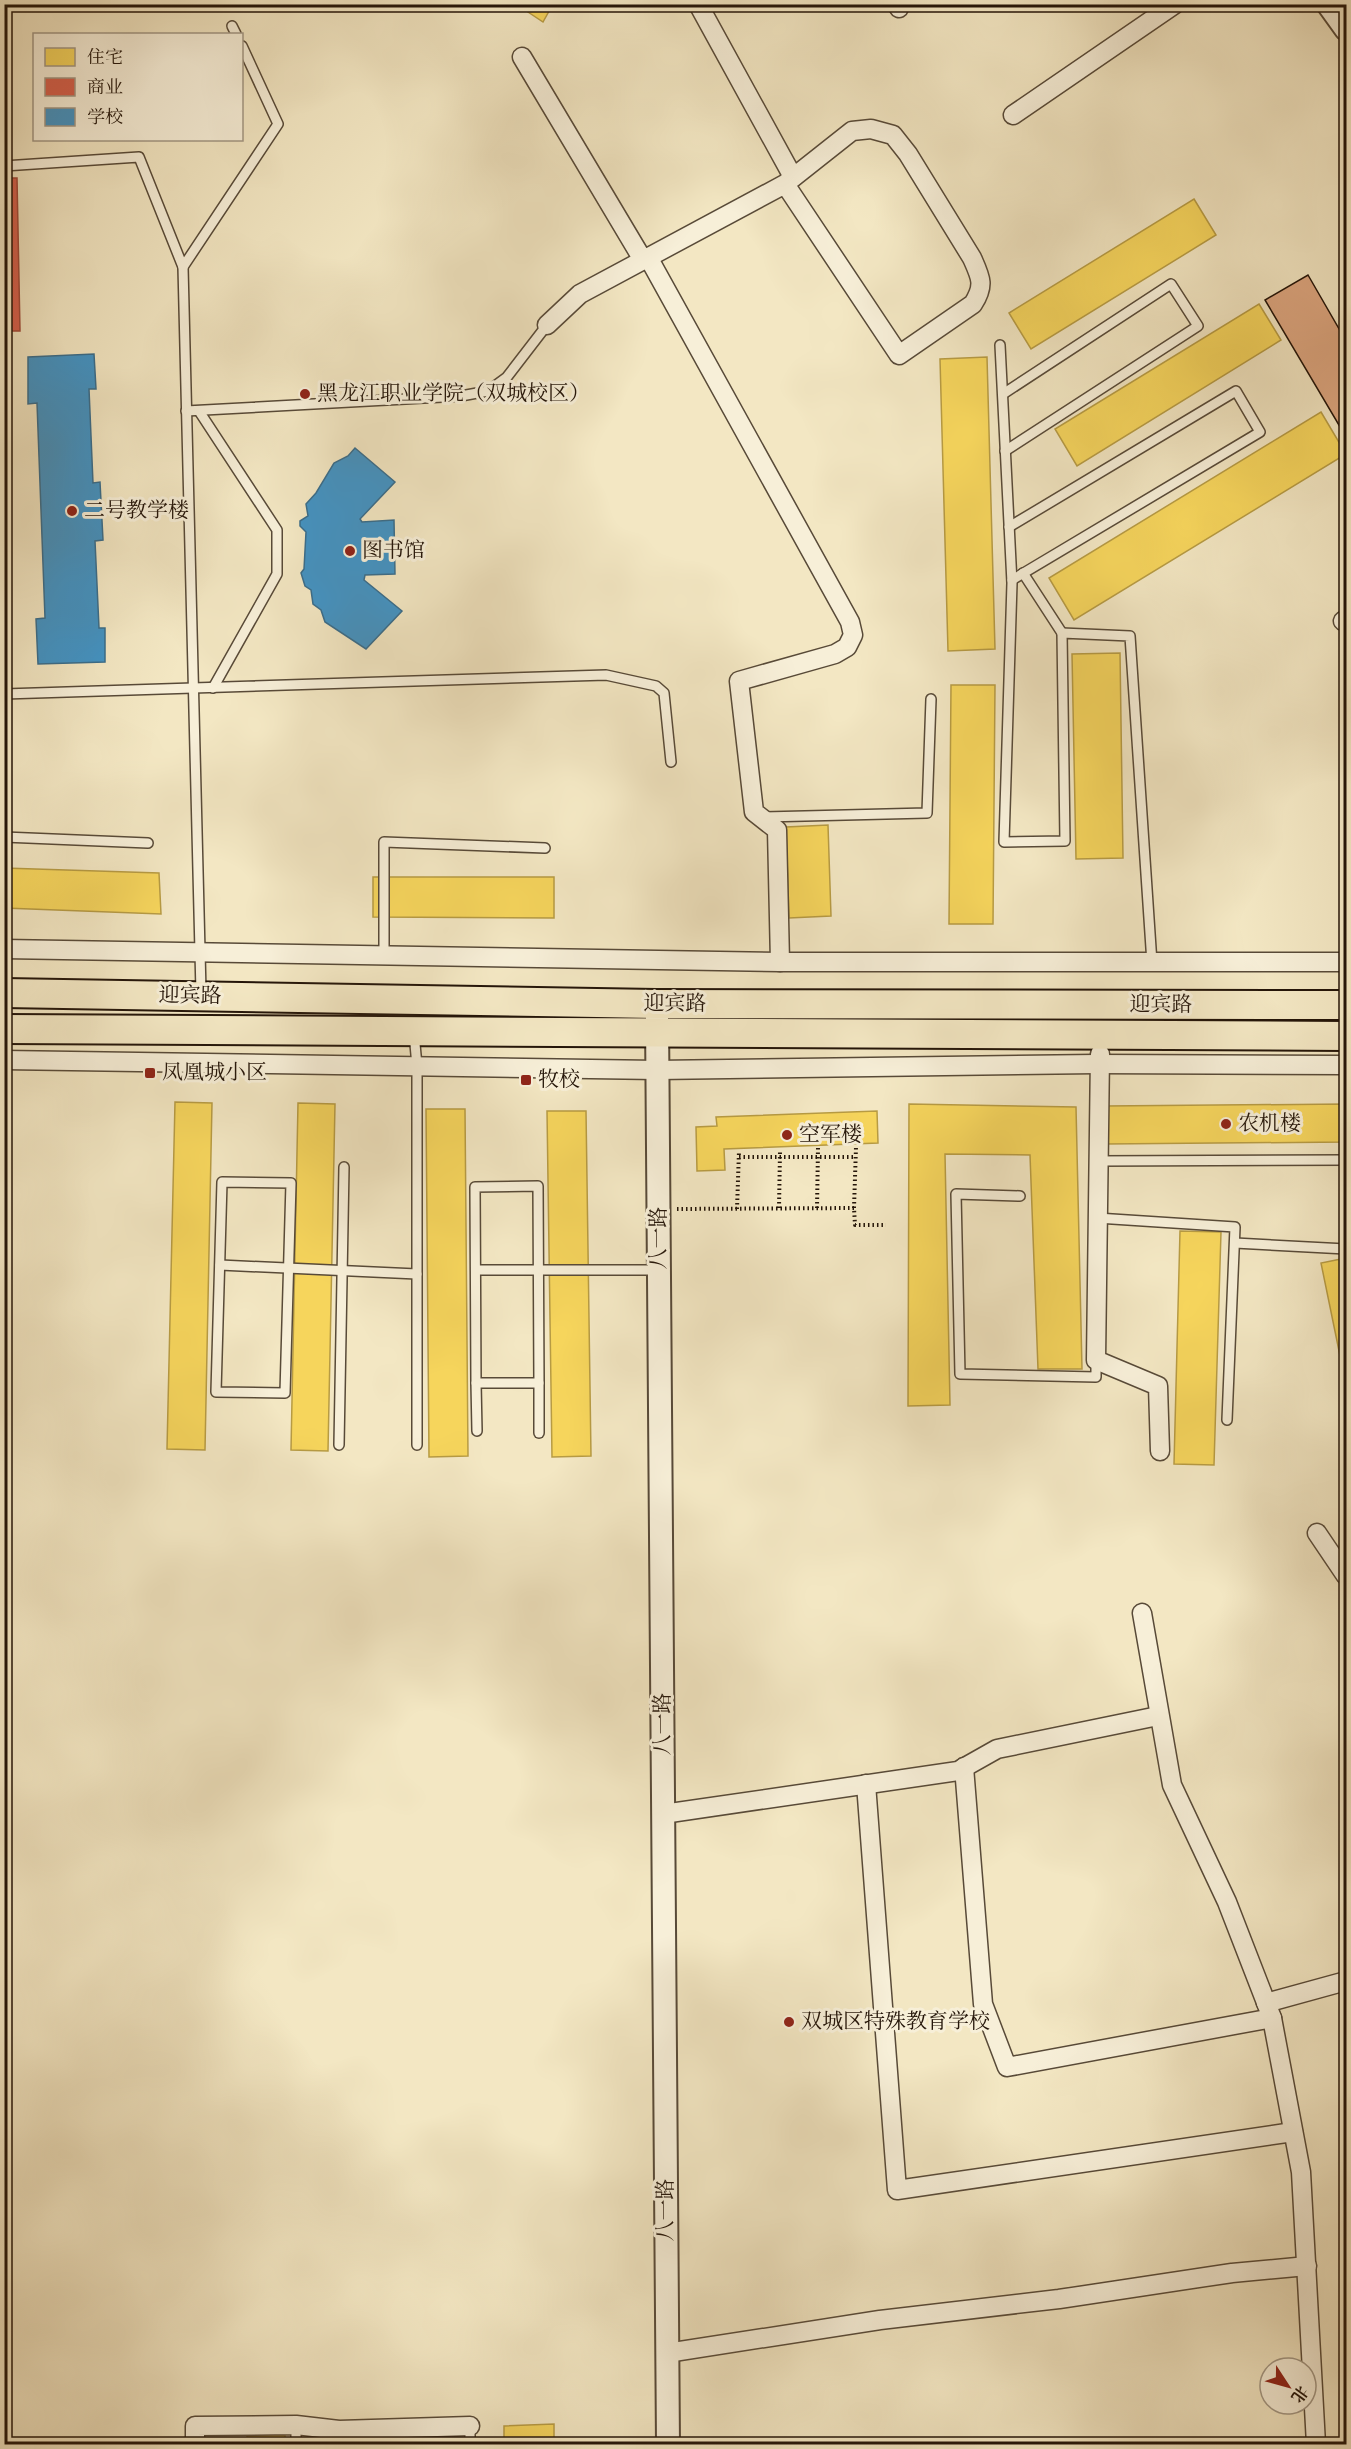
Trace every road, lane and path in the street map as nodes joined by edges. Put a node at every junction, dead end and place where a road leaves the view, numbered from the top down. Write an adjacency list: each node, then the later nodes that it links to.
1 (699, 4): 9 (street)
2 (1175, 4): 7 (street)
3 (1328, 4): 4 (street)
4 (1347, 29)
5 (243, 48): 11 (lane)
6 (522, 57): 10 (street)
7 (1013, 115)
8 (4, 166): 11 (lane)
9 (789, 180): 9 (street); 10 (street)
10 (646, 258): 12 (street); 27 (street)
11 (183, 267): 15 (lane)
12 (548, 325): 16 (lane)
13 (1000, 345): 14 (lane)
14 (1003, 394): 17 (lane); 17 (lane)
15 (186, 411): 16 (lane); 23 (lane)
16 (199, 411): 22 (lane)
17 (1005, 451): 18 (lane)
18 (1009, 527): 19 (lane); 20 (lane)
19 (1023, 573): 20 (lane); 21 (lane)
20 (1012, 580): 21 (lane)
21 (1062, 633): 36 (lane)
22 (213, 688): 23 (lane); 26 (lane)
23 (192, 689): 24 (lane); 32 (lane)
24 (4, 694)
25 (931, 699): 27 (lane)
26 (671, 762)
27 (761, 817): 34 (street)
28 (4, 837): 29 (lane)
29 (148, 843)
30 (545, 848): 33 (lane)
31 (4, 949): 32 (street)
32 (201, 954): 33 (street); 38 (lane)
33 (384, 955): 34 (street)
34 (780, 962): 36 (street)
35 (1347, 962): 36 (street)
36 (1152, 963)
37 (4, 993): 38 (main road, 迎宾路)
38 (201, 996): 40 (main road, 迎宾路)
39 (1347, 1005): 40 (main road, 迎宾路)
40 (657, 1017): 42 (main road, 迎宾路); 43 (main road, 迎宾路); 49 (street, 八一路)
41 (4, 1029): 42 (main road, 迎宾路)
42 (414, 1031): 48 (lane)
43 (1099, 1034): 44 (main road, 迎宾路); 46 (street)
44 (1347, 1036)
45 (4, 1060): 48 (street)
46 (1100, 1064): 47 (street); 49 (street); 59 (street)
47 (1347, 1065)
48 (417, 1066): 49 (street); 77 (lane)
49 (657, 1070): 66 (street, 八一路)
50 (856, 1147): 57 (path)
51 (818, 1148): 56 (path)
52 (739, 1151): 54 (path)
53 (780, 1152): 55 (path)
54 (739, 1157): 55 (path); 65 (path)
55 (780, 1157): 56 (path); 62 (path)
56 (818, 1157): 57 (path); 63 (path)
57 (856, 1157): 64 (path)
58 (1347, 1160): 59 (lane)
59 (1098, 1161): 67 (street)
60 (344, 1167): 76 (lane)
61 (1020, 1196): 78 (lane)
62 (779, 1208): 63 (path); 65 (path)
63 (817, 1208): 64 (path)
64 (854, 1208): 68 (path)
65 (737, 1209): 66 (path)
66 (658, 1210): 75 (street, 八一路)
67 (1097, 1218): 69 (lane); 78 (street)
68 (886, 1225)
69 (1235, 1243): 70 (lane); 81 (lane)
70 (1347, 1250)
71 (220, 1265): 72 (lane); 72 (lane); 72 (lane)
72 (289, 1268): 76 (lane)
73 (476, 1270): 74 (lane); 74 (lane); 79 (lane)
74 (539, 1270): 75 (lane); 80 (lane)
75 (659, 1270): 93 (street, 八一路)
76 (343, 1271): 77 (lane); 84 (lane)
77 (417, 1274): 85 (lane)
78 (1096, 1359): 86 (street)
79 (476, 1383): 80 (lane); 82 (lane)
80 (539, 1383): 83 (lane)
81 (1227, 1420)
82 (477, 1431)
83 (539, 1432)
84 (339, 1445)
85 (417, 1445)
86 (1160, 1451)
87 (1317, 1533): 88 (street)
88 (1347, 1576)
89 (1142, 1613): 90 (street)
90 (1158, 1716): 91 (street); 95 (street)
91 (964, 1767): 92 (street); 95 (street)
92 (866, 1784): 93 (street); 96 (street)
93 (663, 1814): 98 (street, 八一路)
94 (1347, 1982): 95 (street)
95 (1269, 2010): 96 (street)
96 (1293, 2132): 97 (street)
97 (1307, 2266): 98 (street); 104 (street)
98 (667, 2353): 103 (street, 八一路)
99 (296, 2426): 100 (street); 101 (street); 102 (lane)
100 (470, 2435)
101 (195, 2445)
102 (296, 2445)
103 (668, 2445)
104 (1316, 2445)

